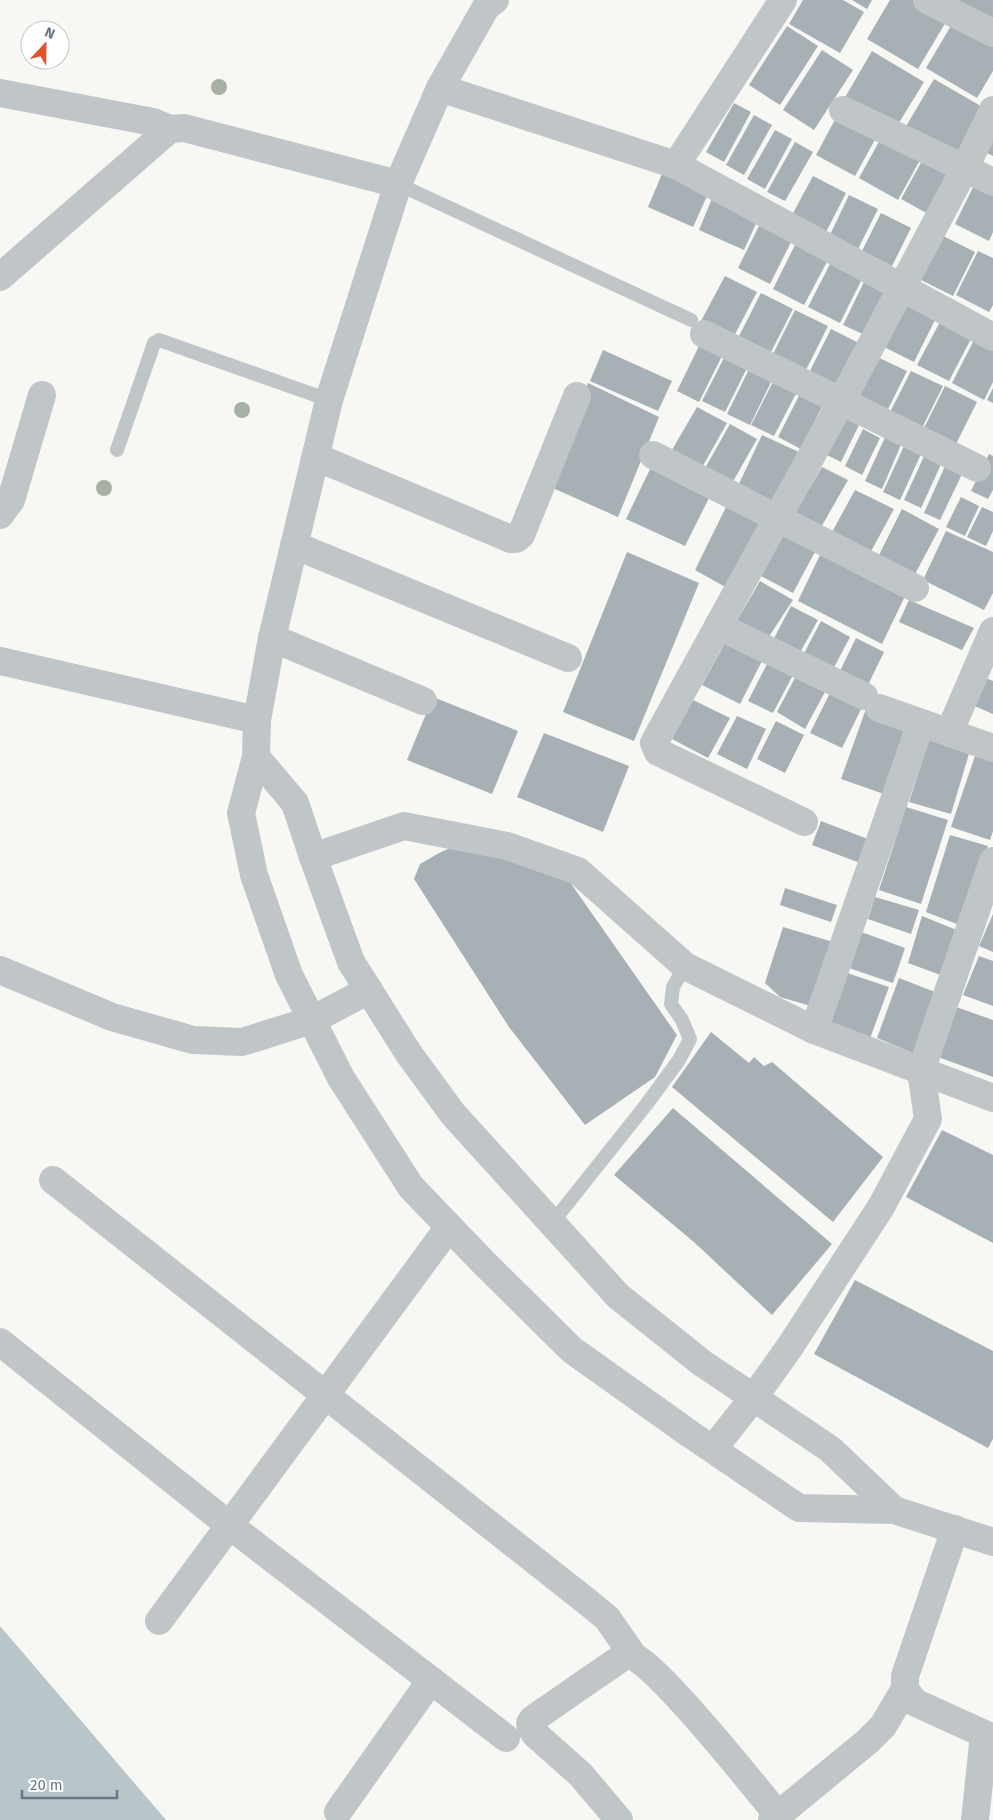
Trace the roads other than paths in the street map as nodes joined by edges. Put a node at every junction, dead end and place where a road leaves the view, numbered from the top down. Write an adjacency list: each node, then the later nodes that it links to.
1 (783, 0): 10 (street)
2 (927, 0): 4 (street)
3 (489, 2): 5 (street)
4 (993, 33)
5 (440, 88): 10 (street); 13 (street)
6 (0, 93): 9 (street)
7 (844, 110): 11 (street)
8 (993, 110): 11 (street)
9 (170, 129): 13 (street); 14 (street)
10 (676, 165): 15 (street)
11 (966, 168): 12 (street); 15 (street)
12 (993, 182)
13 (398, 184): 16 (lane); 20 (street)
14 (0, 276)
15 (902, 288): 17 (street); 21 (street)
16 (698, 327): 21 (street)
17 (993, 337)
18 (42, 395): 26 (street)
19 (577, 396): 24 (street)
20 (329, 400): 22 (lane); 24 (street)
21 (841, 402): 25 (street); 27 (street)
22 (117, 450)
23 (653, 455): 27 (street)
24 (316, 457): 28 (street)
25 (977, 468)
26 (0, 515)
27 (776, 518): 29 (street); 30 (street)
28 (294, 545): 32 (street); 33 (street)
29 (915, 588)
30 (718, 626): 37 (street); 41 (street)
31 (993, 631): 38 (street)
32 (272, 638): 35 (street); 36 (street)
33 (568, 658)
34 (0, 662): 36 (street)
35 (423, 701)
36 (257, 720): 40 (street)
37 (921, 724): 38 (street); 48 (street)
38 (949, 733): 39 (street)
39 (993, 748)
40 (256, 757): 42 (street); 47 (street)
41 (804, 822)
42 (313, 857): 44 (street); 46 (street)
43 (993, 860): 49 (street)
44 (685, 966): 48 (street); 52 (lane)
45 (0, 970): 47 (street)
46 (369, 990): 47 (street); 52 (street)
47 (312, 1020): 53 (street)
48 (814, 1030): 49 (street)
49 (921, 1071): 50 (street); 56 (street)
50 (993, 1098)
51 (53, 1180): 55 (street)
52 (552, 1223): 56 (street)
53 (449, 1227): 55 (street); 57 (street)
54 (0, 1342): 59 (street)
55 (325, 1396): 59 (street); 63 (street)
56 (754, 1397): 57 (street); 58 (street)
57 (713, 1449): 58 (street)
58 (894, 1510): 60 (street)
59 (229, 1525): 62 (street); 64 (street)
60 (955, 1529): 61 (street); 65 (street)
61 (993, 1542)
62 (159, 1621)
63 (632, 1654): 69 (street); 70 (street)
64 (431, 1680): 67 (street); 68 (street)
65 (905, 1689): 66 (street); 69 (street)
66 (988, 1736): 71 (street)
67 (506, 1738)
68 (338, 1812)
69 (775, 1818)
70 (619, 1820)
71 (975, 1820)

